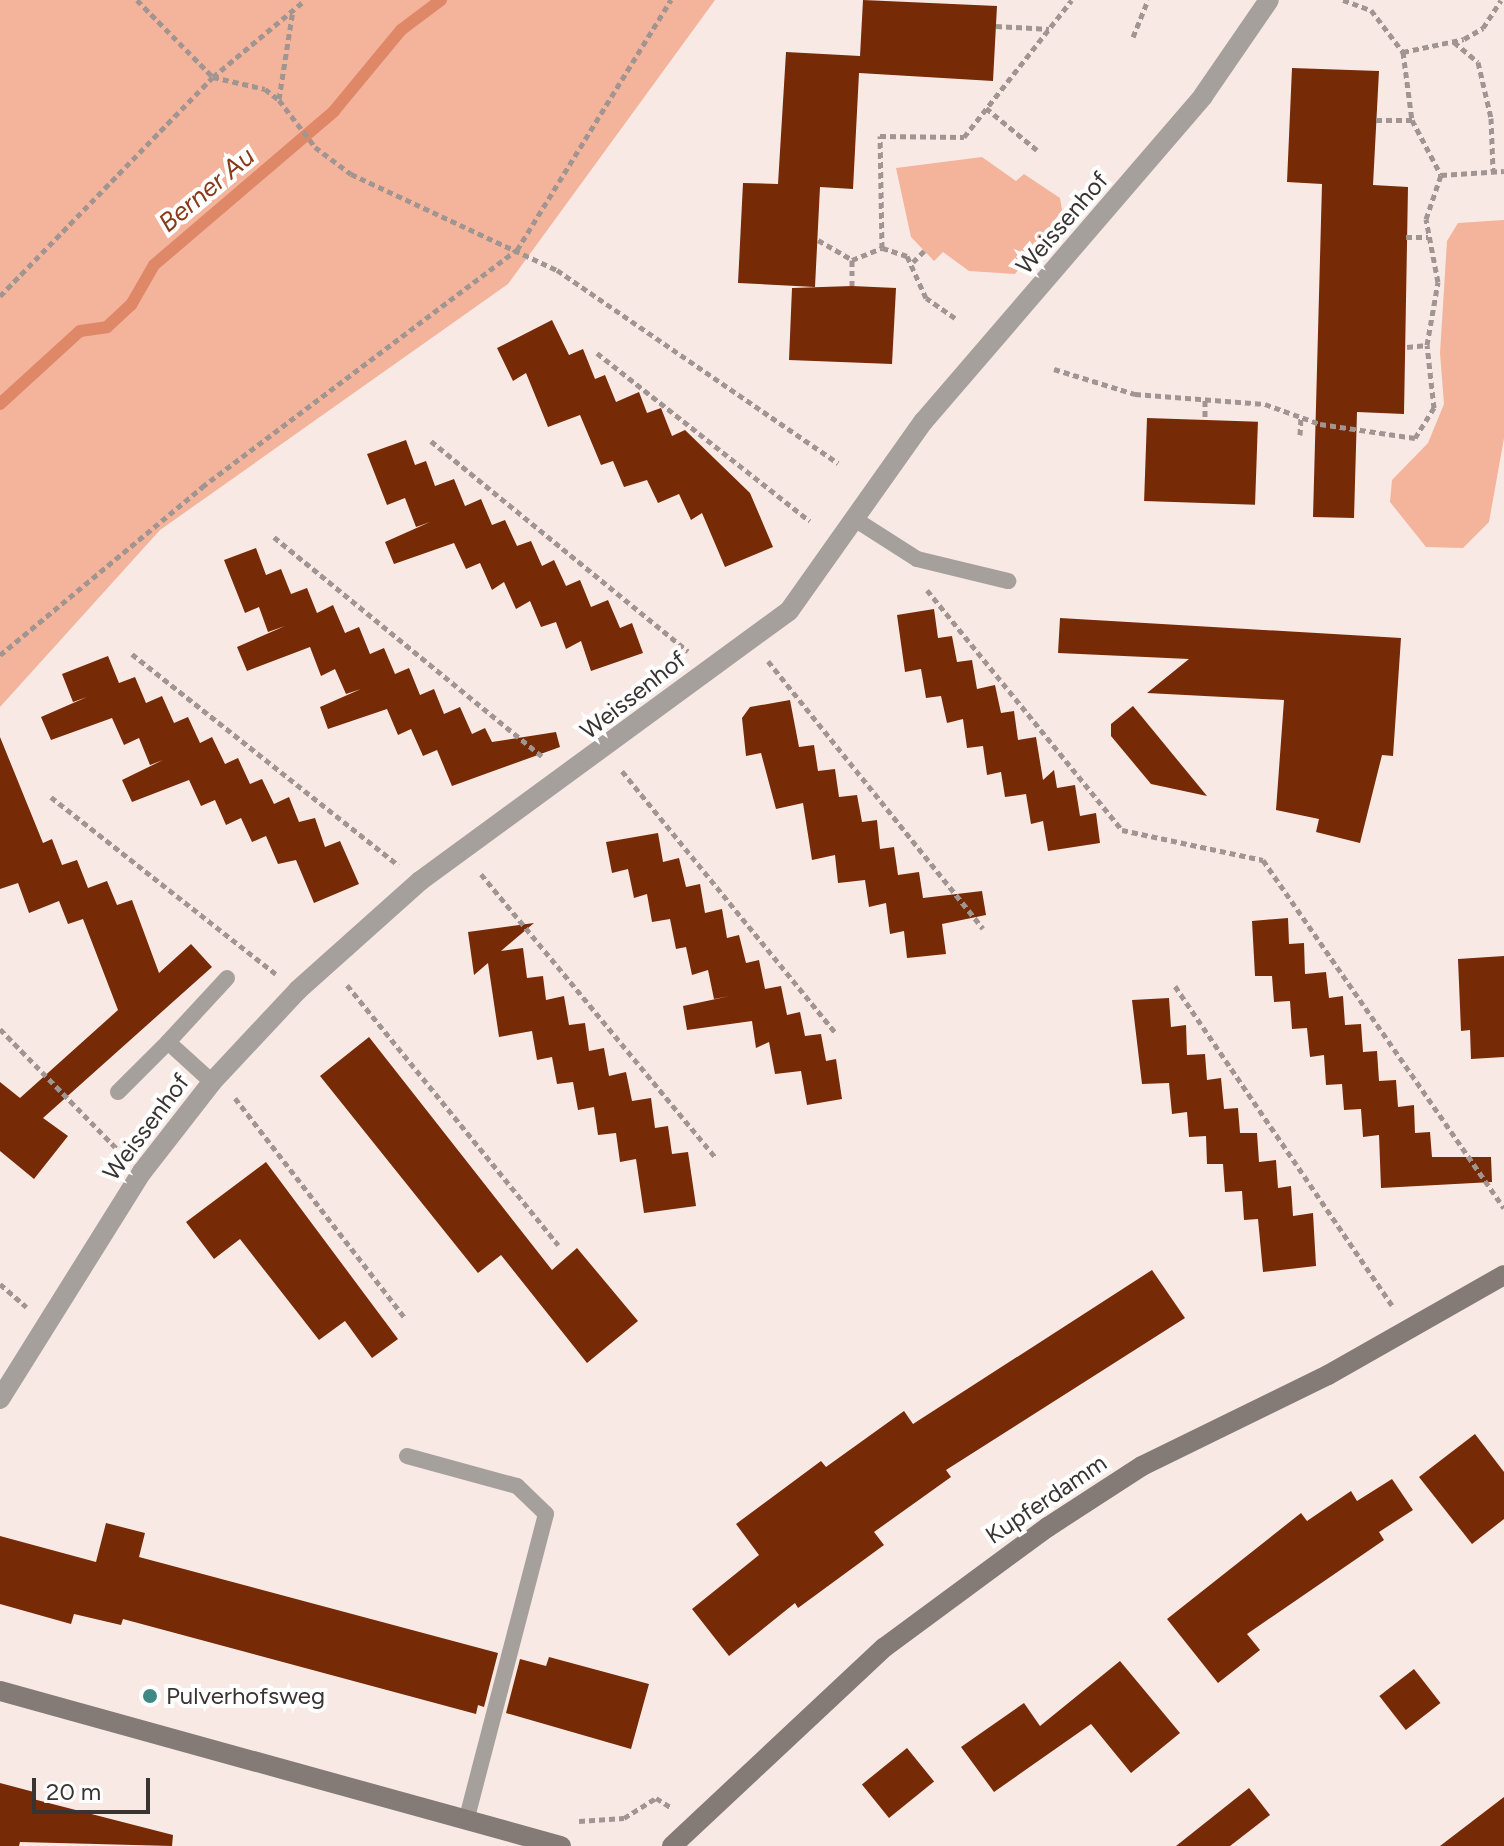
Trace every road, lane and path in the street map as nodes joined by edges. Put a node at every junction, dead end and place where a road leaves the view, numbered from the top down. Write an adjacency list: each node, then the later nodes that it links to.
1 (137, 0): 15 (path)
2 (305, 0): 9 (path)
3 (671, 0): 28 (path)
4 (1072, 0): 11 (path)
5 (1148, 0): 12 (path)
6 (1269, 0): 45 (street, Weissenhof)
7 (1343, 0): 14 (path)
8 (1501, 0): 13 (path)
9 (293, 9): 15 (path); 16 (path)
10 (996, 26): 11 (path)
11 (1050, 29): 17 (path)
12 (1133, 37)
13 (1454, 42): 14 (path); 21 (path)
14 (1403, 52): 19 (path)
15 (213, 77): 16 (path); 33 (path)
16 (279, 100): 28 (path)
17 (986, 108): 20 (path); 27 (path)
18 (1376, 120): 19 (path)
19 (1412, 120): 23 (path)
20 (1037, 150)
21 (1493, 171): 22 (path); 23 (path)
22 (1504, 171)
23 (1441, 175): 25 (path)
24 (1406, 237): 25 (path)
25 (1428, 237): 35 (path)
26 (818, 240): 30 (path)
27 (882, 248): 30 (path); 31 (path)
28 (517, 250): 44 (path); 52 (path)
29 (924, 251): 31 (path)
30 (852, 260): 32 (path)
31 (913, 262): 34 (path)
32 (852, 286)
33 (0, 296)
34 (955, 318)
35 (1427, 345): 36 (path); 40 (path)
36 (1407, 347)
37 (597, 353): 46 (path)
38 (1054, 369): 39 (path)
39 (1205, 400): 40 (path); 41 (path)
40 (1301, 417): 42 (path)
41 (1205, 420)
42 (1300, 435)
43 (431, 441): 53 (path, Weissenhof)
44 (838, 463)
45 (856, 520): 48 (lane); 67 (street, Weissenhof)
46 (810, 521)
47 (274, 537): 54 (path)
48 (917, 559): 49 (lane); 72 (path)
49 (1008, 581)
50 (760, 651): 59 (path)
51 (132, 654): 58 (path)
52 (0, 655)
53 (695, 657)
54 (547, 761)
55 (614, 761): 65 (path, Weissenhof)
56 (51, 797): 62 (path)
57 (471, 863): 70 (path)
58 (402, 868)
59 (983, 928)
60 (227, 978): 66 (lane)
61 (341, 978): 73 (path)
62 (284, 979)
63 (1175, 986): 76 (path)
64 (0, 1029): 71 (path, Weissenhof)
65 (836, 1033)
66 (168, 1042): 67 (lane); 68 (lane)
67 (212, 1082): 79 (street, Weissenhof)
68 (118, 1092)
69 (232, 1094): 78 (path)
70 (715, 1157)
71 (128, 1160)
72 (1504, 1208)
73 (558, 1245)
74 (1504, 1275): 84 (street, Kupferdamm)
75 (0, 1284): 77 (path)
76 (1394, 1309)
77 (30, 1312)
78 (404, 1317)
79 (0, 1399)
80 (407, 1456): 82 (lane)
81 (0, 1691): 82 (street)
82 (467, 1817): 85 (street)
83 (573, 1821): 84 (path)
84 (696, 1823): 86 (street, Kupferdamm)
85 (561, 1846)
86 (672, 1846)

